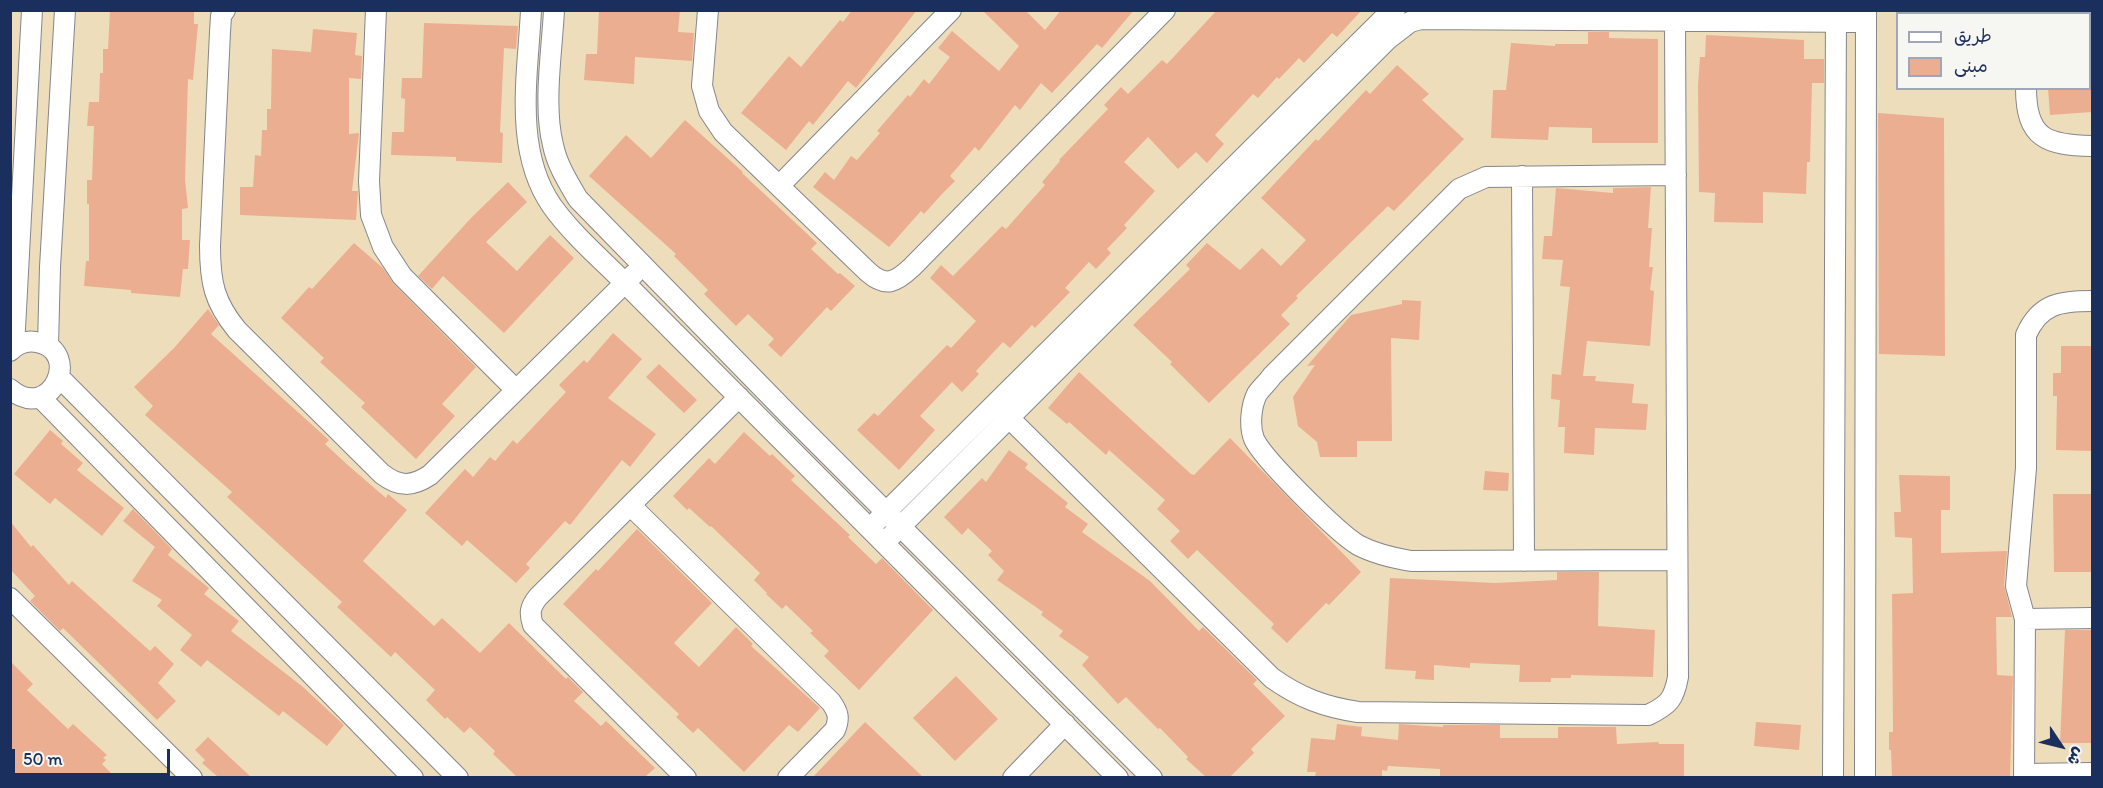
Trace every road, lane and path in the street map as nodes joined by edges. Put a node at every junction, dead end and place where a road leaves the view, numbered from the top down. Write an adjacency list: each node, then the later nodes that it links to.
1 (32, 10): 20 (street)
2 (65, 10): 24 (street)
3 (225, 10): 28 (street)
4 (376, 10): 28 (street)
5 (531, 10): 22 (street)
6 (554, 10): 21 (street)
7 (708, 10): 19 (street)
8 (951, 10): 19 (street)
9 (1165, 10): 19 (street)
10 (1421, 15): 11 (street); 14 (street)
11 (1398, 16): 31 (street); 32 (street)
12 (1836, 16): 13 (street); 14 (street); 33 (street)
13 (1866, 16): 34 (street)
14 (1665, 18): 17 (street)
15 (2026, 90): 16 (street)
16 (2092, 146)
17 (1676, 175): 18 (street); 42 (street)
18 (1522, 176): 43 (street); 43 (street)
19 (779, 186)
20 (14, 262): 25 (street)
21 (642, 266): 22 (street); 36 (street)
22 (624, 282): 28 (street); 30 (street)
23 (2092, 301): 46 (street)
24 (48, 345): 25 (street); 26 (street)
25 (12, 349)
26 (59, 377): 29 (street); 39 (street)
27 (10, 389): 29 (street)
28 (516, 390)
29 (40, 397): 41 (street)
30 (739, 397): 35 (street); 38 (street)
31 (995, 404): 32 (street); 36 (street)
32 (1010, 418): 37 (street); 42 (street)
33 (1834, 477): 34 (street); 60 (street)
34 (1866, 477): 61 (street)
35 (631, 506): 55 (street); 56 (street)
36 (886, 512): 37 (street); 38 (street)
37 (900, 527): 40 (street); 59 (street)
38 (870, 528): 40 (street)
39 (215, 533): 41 (street); 47 (street)
40 (884, 543): 49 (street)
41 (193, 555): 48 (street)
42 (1677, 560): 43 (street)
43 (1524, 561)
44 (10, 598): 52 (street)
45 (2092, 618): 46 (street)
46 (2025, 619): 51 (street)
47 (338, 657): 48 (street); 54 (street)
48 (316, 679): 53 (street)
49 (1065, 724): 57 (street); 58 (street)
50 (2092, 773): 51 (street)
51 (2024, 776)
52 (192, 777)
53 (413, 777)
54 (458, 777)
55 (686, 777)
56 (788, 777)
57 (1013, 777)
58 (1118, 777)
59 (1152, 777)
60 (1833, 777)
61 (1865, 777)

